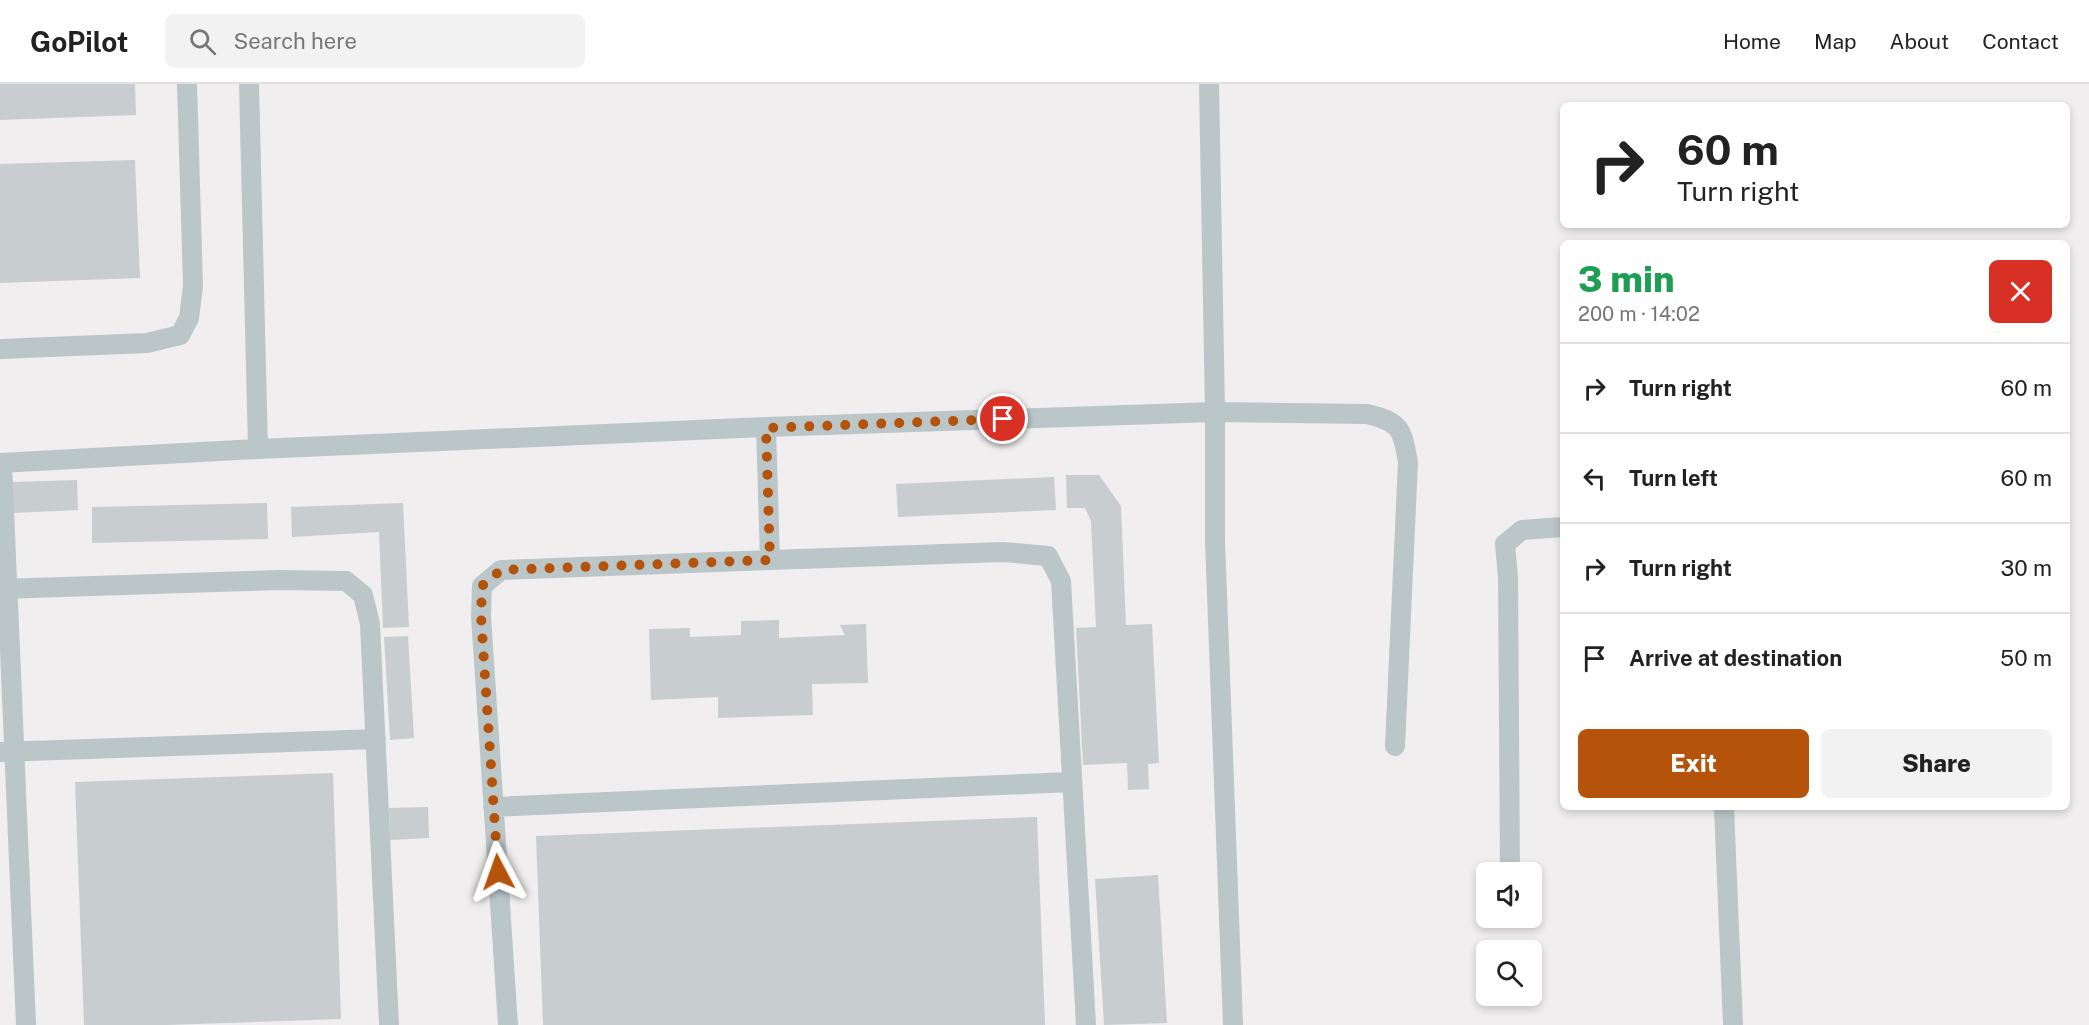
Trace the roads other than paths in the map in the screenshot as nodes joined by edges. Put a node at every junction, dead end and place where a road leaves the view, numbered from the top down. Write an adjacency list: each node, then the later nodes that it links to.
1 (187, 84): 4 (lane)
2 (249, 84): 7 (lane)
3 (1209, 84): 5 (lane)
4 (0, 349)
5 (1215, 412): 6 (lane); 13 (lane); 23 (lane)
6 (766, 428): 7 (lane); 10 (lane)
7 (258, 449): 8 (lane)
8 (1, 463): 11 (lane)
9 (1560, 527): 18 (lane)
10 (770, 560): 15 (lane); 16 (lane)
11 (4, 589): 12 (lane); 14 (lane)
12 (376, 739): 14 (lane); 20 (lane)
13 (1395, 746)
14 (7, 752): 19 (lane)
15 (1071, 782): 16 (lane); 22 (lane)
16 (493, 807): 21 (lane)
17 (1724, 810): 24 (lane)
18 (1510, 862)
19 (26, 1025)
20 (389, 1025)
21 (508, 1025)
22 (1086, 1025)
23 (1233, 1025)
24 (1733, 1025)

